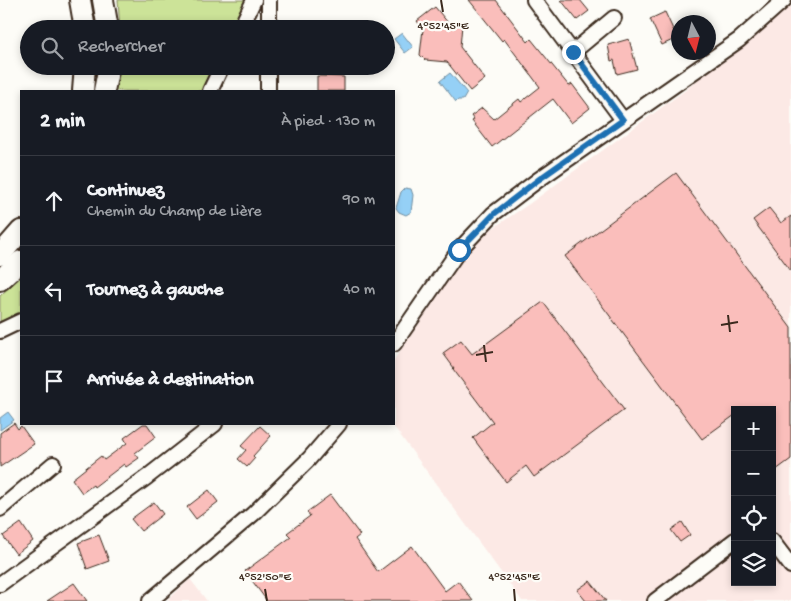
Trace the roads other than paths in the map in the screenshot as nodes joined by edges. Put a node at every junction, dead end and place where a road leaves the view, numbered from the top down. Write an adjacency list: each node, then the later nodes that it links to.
1 (80, 0): 8 (main road)
2 (103, 0): 9 (main road)
3 (254, 0): 10 (street)
4 (269, 0): 11 (street)
5 (534, 0): 12 (street)
6 (784, 0): 21 (street)
7 (614, 18): 12 (street)
8 (83, 20)
9 (106, 20)
10 (244, 20)
11 (269, 20)
12 (573, 52): 21 (street)
13 (84, 75): 17 (main road)
14 (107, 75): 18 (main road)
15 (218, 75): 19 (street)
16 (268, 75): 20 (street)
17 (83, 90)
18 (104, 90)
19 (210, 90)
20 (268, 90)
21 (623, 120): 28 (street)
22 (20, 232): 23 (main road)
23 (0, 255)
24 (20, 262): 25 (main road)
25 (0, 280)
26 (20, 321): 27 (street)
27 (0, 331)
28 (395, 343)
29 (214, 425): 36 (street)
30 (338, 425): 37 (street)
31 (53, 464): 32 (street)
32 (0, 509)
33 (734, 541): 38 (street)
34 (776, 546): 35 (street)
35 (791, 566)
36 (0, 584)
37 (150, 601)
38 (655, 601)

